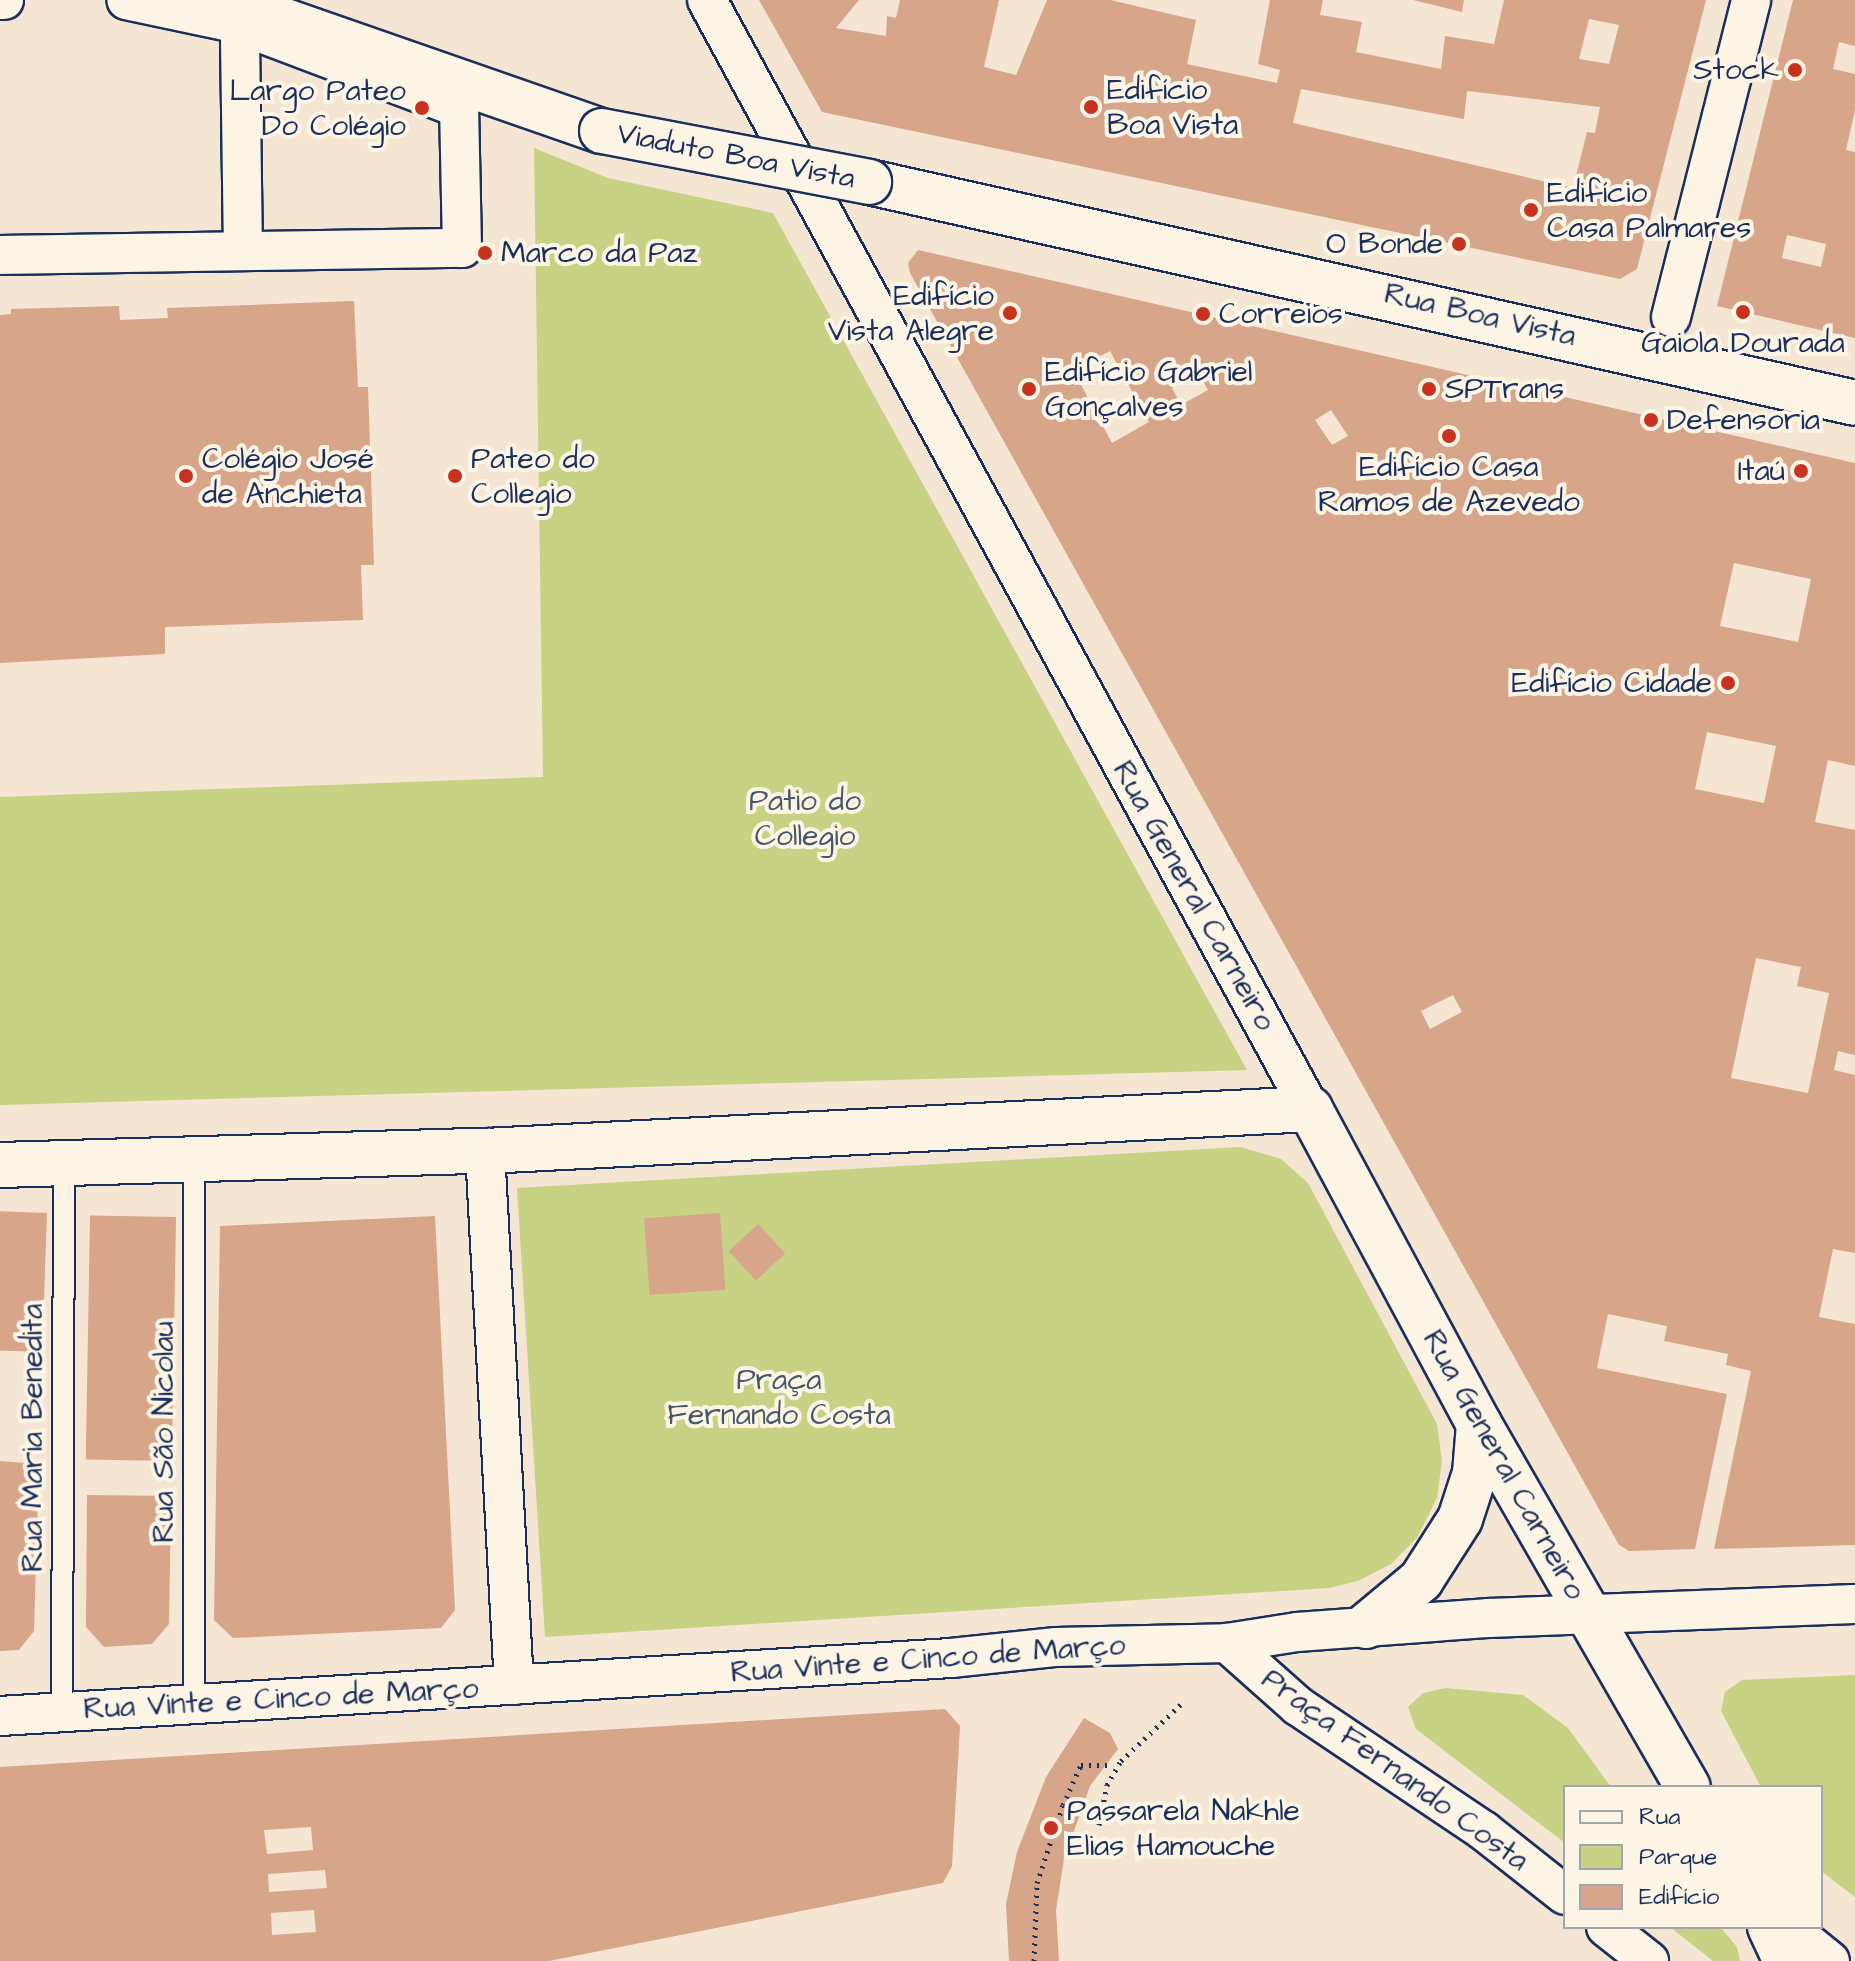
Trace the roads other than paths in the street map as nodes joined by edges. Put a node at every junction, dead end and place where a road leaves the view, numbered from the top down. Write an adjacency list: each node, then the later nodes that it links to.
1 (126, 0): 6 (street)
2 (707, 0): 10 (street, Rua General Carneiro)
3 (1751, 0): 8 (street)
4 (233, 19): 5 (street, Viaduto Boa Vista, bridge); 6 (street)
5 (869, 182): 9 (street, Rua Boa Vista)
6 (243, 251): 7 (street)
7 (0, 255)
8 (1671, 317)
9 (1855, 403)
10 (1310, 1109): 11 (street); 15 (street, Rua General Carneiro)
11 (485, 1151): 12 (street); 20 (street)
12 (194, 1158): 13 (street); 21 (lane, Rua São Nicolau)
13 (64, 1164): 14 (street); 22 (lane, Rua Maria Benedita)
14 (0, 1165)
15 (1479, 1424): 17 (street, Rua General Carneiro); 18 (street)
16 (1855, 1604): 17 (street, Rua Vinte e Cinco de Março)
17 (1586, 1612): 18 (street, Rua Vinte e Cinco de Março); 24 (street, Rua General Carneiro)
18 (1366, 1626): 19 (street, Rua Vinte e Cinco de Março)
19 (1227, 1643): 20 (street, Rua Vinte e Cinco de Março); 25 (street, Praça Fernando Costa)
20 (514, 1685): 21 (street, Rua Vinte e Cinco de Março)
21 (194, 1706): 22 (street, Rua Vinte e Cinco de Março)
22 (62, 1713): 23 (street, Rua Vinte e Cinco de Março)
23 (0, 1716)
24 (1687, 1785)
25 (1563, 1893)
26 (1609, 1929): 29 (street)
27 (1771, 1929): 30 (street)
28 (1790, 1929): 31 (street)
29 (1649, 1961)
30 (1786, 1961)
31 (1830, 1961)

